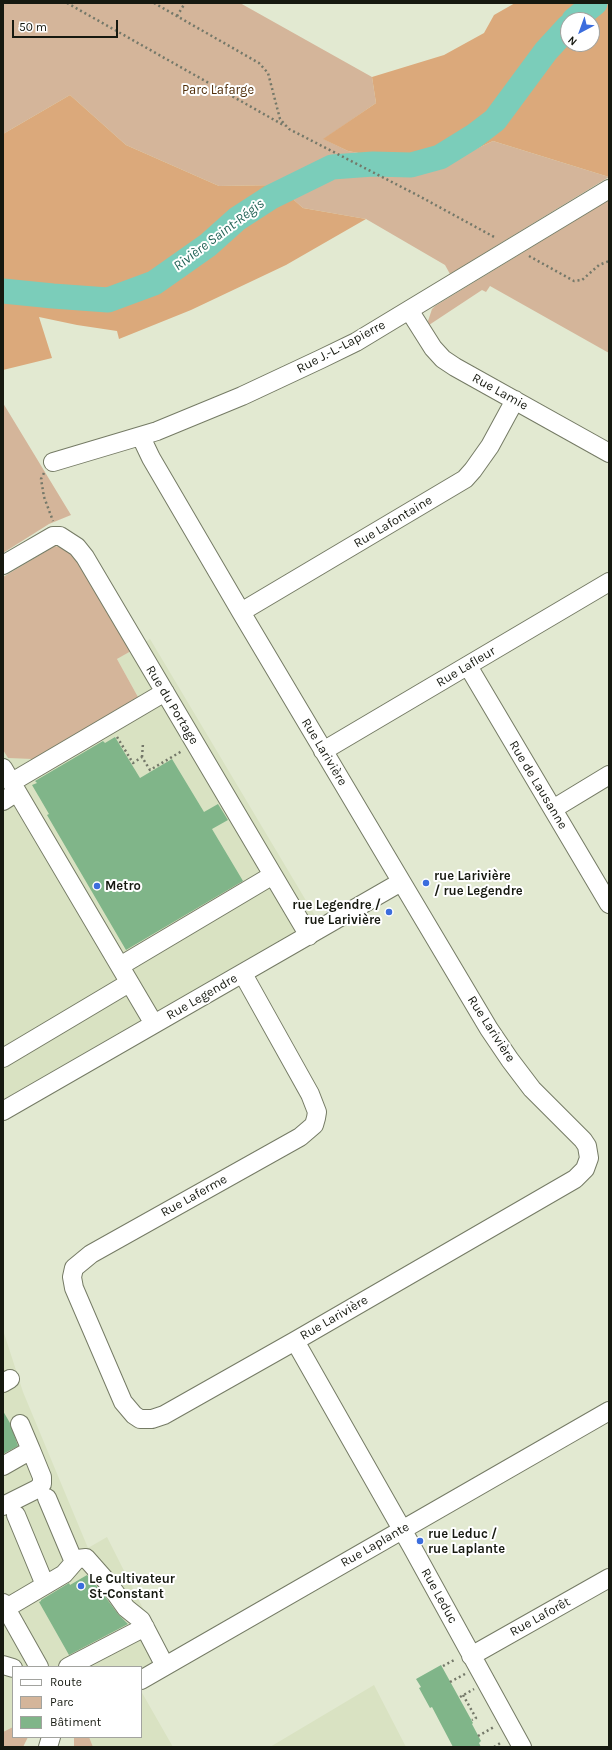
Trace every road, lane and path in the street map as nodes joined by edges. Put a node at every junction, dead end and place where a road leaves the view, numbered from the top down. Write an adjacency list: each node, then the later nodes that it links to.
1 (67, 3): 5 (path)
2 (154, 3): 4 (path)
3 (185, 3): 4 (path)
4 (177, 16): 5 (path)
5 (285, 126): 7 (path)
6 (609, 189): 10 (street, Rue J.-L.-Lapierre)
7 (502, 242)
8 (523, 253): 9 (path)
9 (609, 261)
10 (409, 310): 11 (street, Rue Lamie); 12 (street, Rue J.-L.-Lapierre)
11 (515, 400): 13 (street, Rue Lamie); 18 (street, Rue Lafontaine)
12 (141, 436): 14 (street, Rue J.-L.-Lapierre); 18 (street, Rue Larivière)
13 (609, 453)
14 (53, 462): 15 (path)
15 (54, 524)
16 (3, 565): 20 (street, Rue du Portage)
17 (609, 582): 19 (street, Rue Lafleur)
18 (241, 612): 23 (street, Rue Larivière)
19 (468, 666): 23 (street, Rue Lafleur); 28 (street, Rue de Lausanne)
20 (165, 692): 27 (street); 29 (street, Rue du Portage)
21 (114, 731): 24 (path)
22 (143, 743): 24 (path)
23 (323, 751): 30 (street, Rue Larivière)
24 (142, 757): 25 (path)
25 (171, 758)
26 (609, 775): 28 (street)
27 (9, 786): 33 (street)
28 (552, 809): 31 (street, Rue de Lausanne)
29 (273, 876): 32 (street, Rue du Portage); 33 (street)
30 (401, 882): 32 (street, Rue Legendre); 39 (street, Rue Larivière)
31 (609, 904)
32 (309, 936): 34 (street, Rue Legendre)
33 (120, 966): 35 (street)
34 (243, 974): 36 (street, Rue Legendre); 41 (street, Rue Laferme)
35 (130, 983): 36 (street); 37 (street)
36 (154, 1024): 38 (street, Rue Legendre)
37 (3, 1058)
38 (3, 1111)
39 (295, 1341): 41 (street, Rue Larivière); 47 (street, Rue Leduc)
40 (609, 1411): 47 (street, Rue Laplante)
41 (140, 1418)
42 (20, 1424): 43 (street)
43 (31, 1450): 44 (street); 46 (street)
44 (3, 1466)
45 (47, 1498): 48 (street)
46 (10, 1511): 50 (street)
47 (402, 1530): 53 (street, Rue Leduc); 56 (street, Rue Laplante)
48 (74, 1562): 50 (street); 52 (street)
49 (609, 1578): 53 (street, Rue Laforêt)
50 (45, 1585): 51 (street)
51 (4, 1607): 54 (street)
52 (145, 1626): 55 (street); 56 (street)
53 (471, 1656): 60 (street, Rue Leduc)
54 (38, 1666)
55 (70, 1666)
56 (165, 1666): 57 (street, Rue Laplante)
57 (142, 1679)
58 (463, 1695): 59 (path)
59 (472, 1720)
60 (522, 1747)

